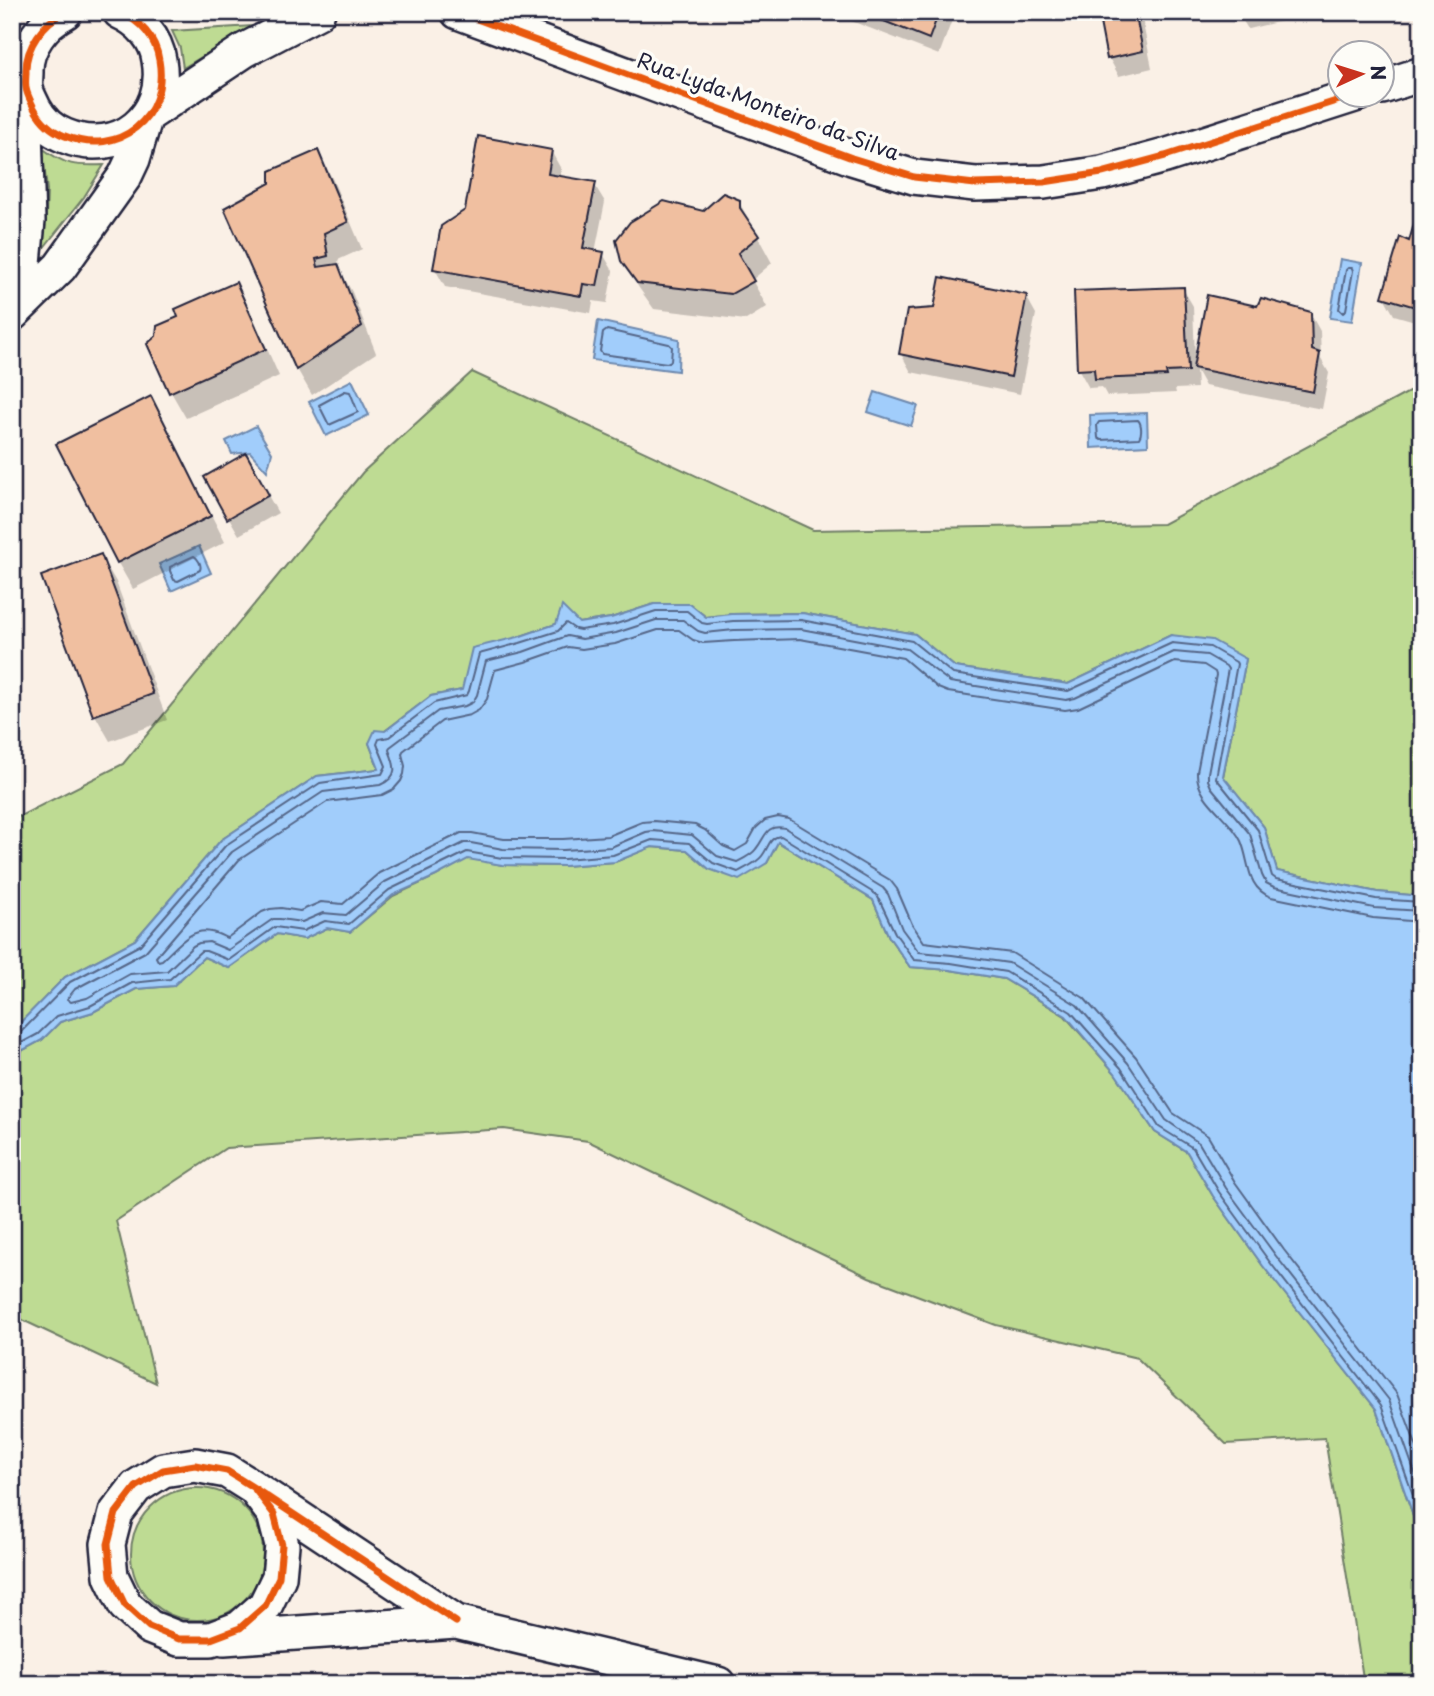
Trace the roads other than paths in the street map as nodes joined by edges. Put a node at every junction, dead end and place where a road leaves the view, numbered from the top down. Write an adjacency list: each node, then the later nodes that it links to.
1 (65, 12): 7 (street)
2 (120, 12): 9 (street)
3 (318, 12): 9 (street)
4 (458, 12): 8 (street, Rua Lyda Monteiro da Silva)
5 (1422, 74): 6 (street)
6 (1396, 82)
7 (22, 83): 9 (street); 10 (street)
8 (1326, 104)
9 (147, 117): 11 (street)
10 (12, 301)
11 (12, 314)
12 (254, 1488): 13 (street); 14 (street); 14 (street)
13 (456, 1622): 14 (street); 15 (street)
14 (211, 1639)
15 (718, 1684)

